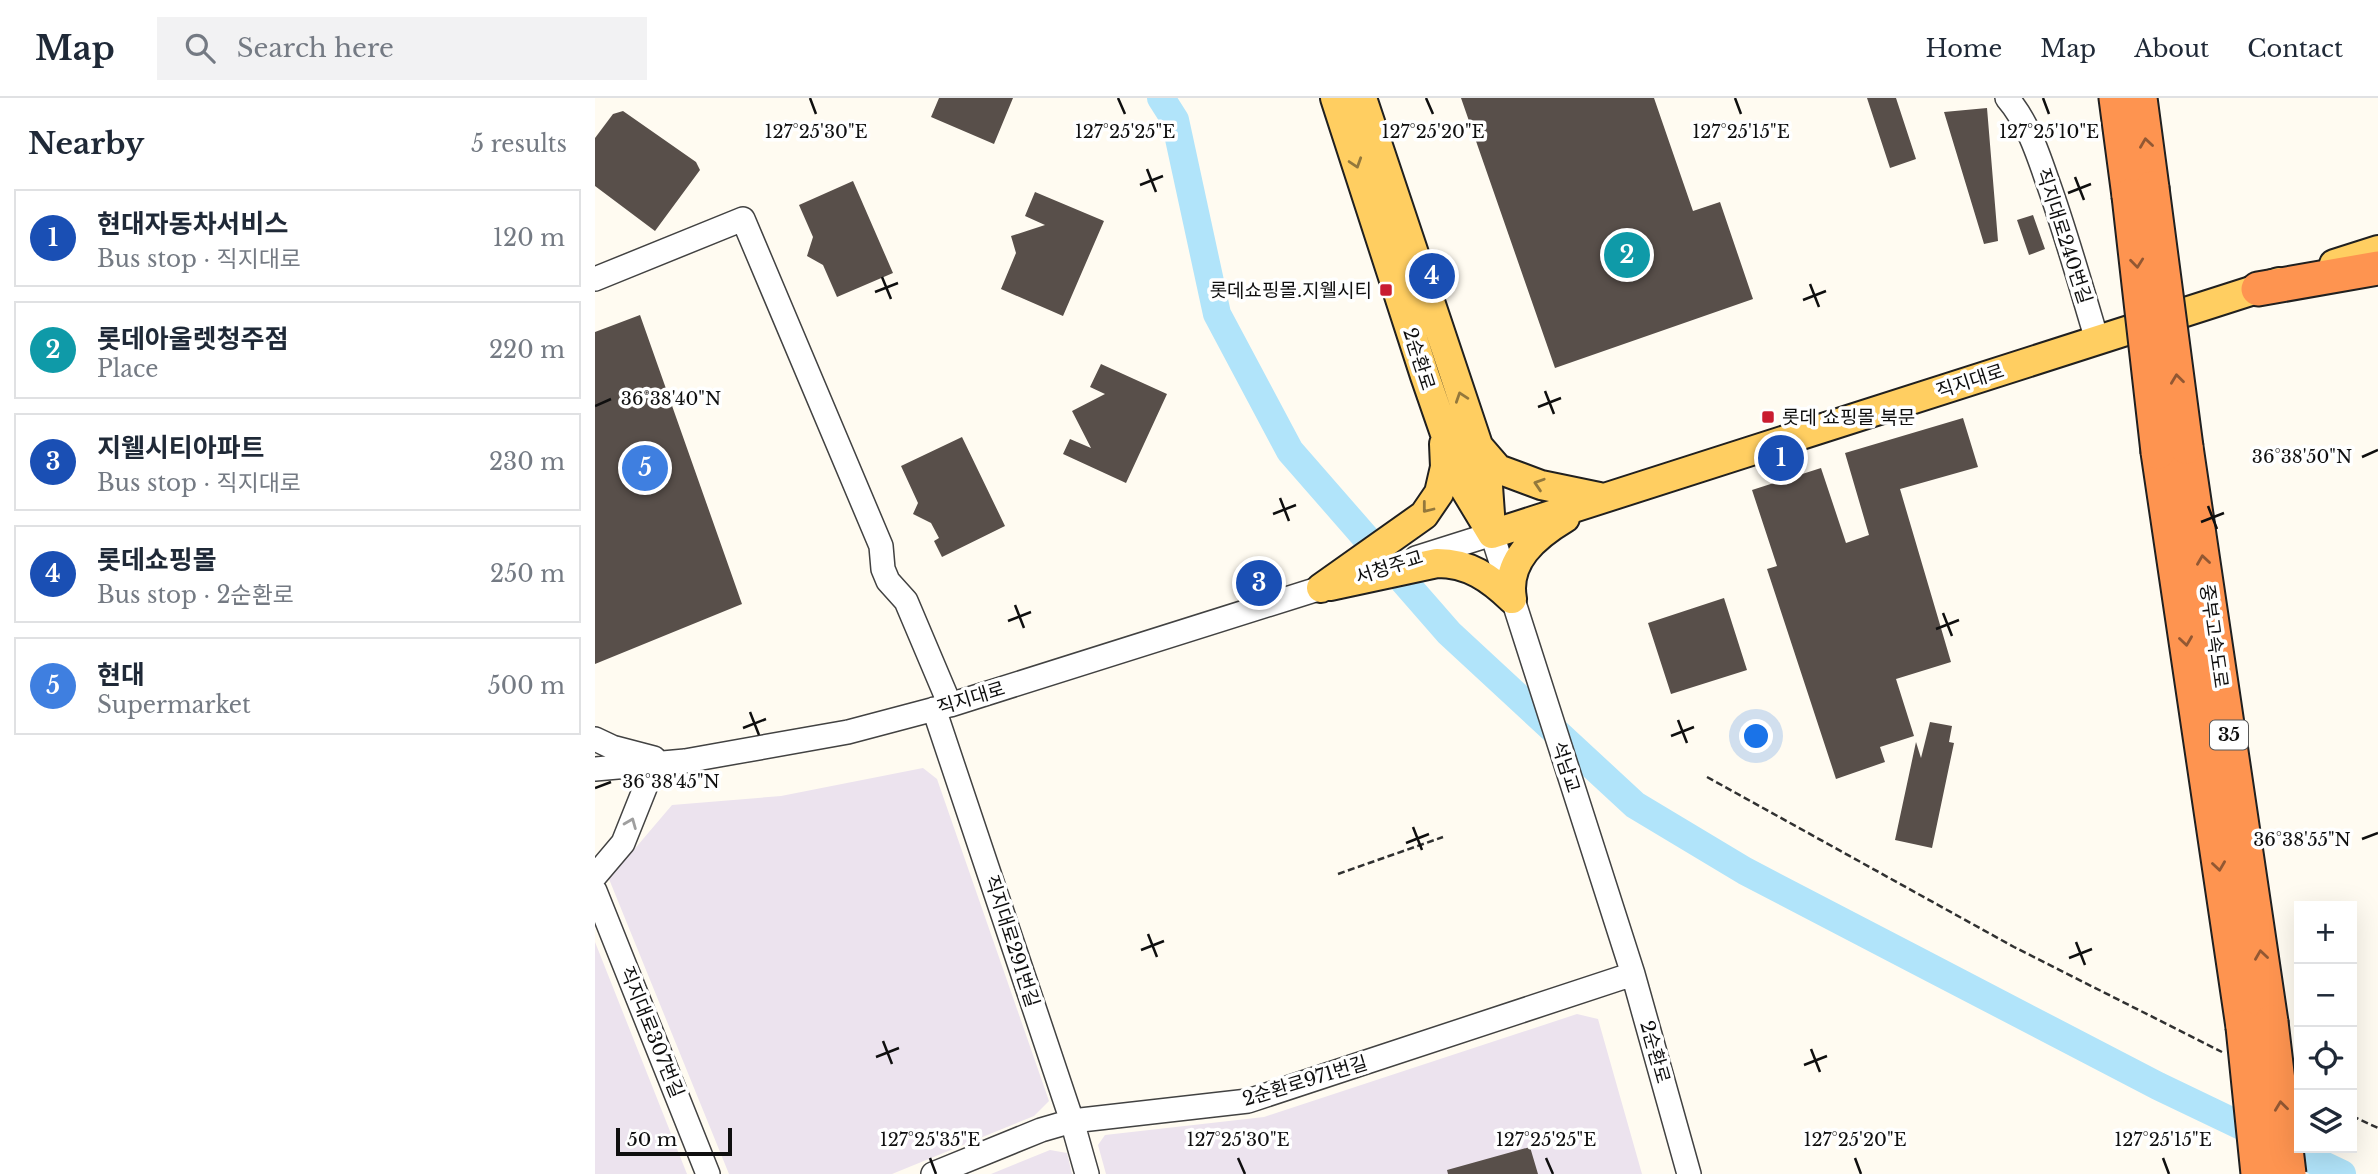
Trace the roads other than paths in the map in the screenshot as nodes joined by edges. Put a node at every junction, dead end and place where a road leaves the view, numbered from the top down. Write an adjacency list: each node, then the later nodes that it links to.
1 (1335, 98): 12 (main road, 2순환로, one-way to 12)
2 (1362, 98): 13 (main road, 2순환로, one-way to 2)
3 (2007, 98): 11 (street, 직지대로240번길)
4 (2116, 98): 6 (highway, 중부고속도로 / 35)
5 (2140, 98): 6 (highway, 중부고속도로 / 35, one-way to 5)
6 (2141, 192): 28 (highway, 중부고속도로 / 35, bridge)
7 (2378, 250): 10 (main road, 직지대로)
8 (2378, 268): 10 (highway)
9 (595, 279): 19 (street, 직지대로291번길)
10 (2258, 289): 11 (main road, 직지대로)
11 (2097, 340): 14 (main road, 직지대로)
12 (1444, 431): 15 (main road, 2순환로); 17 (main road, one-way to 17)
13 (1478, 447): 14 (main road, one-way to 13); 15 (main road, 2순환로)
14 (1605, 498): 15 (main road, 직지대로); 18 (main road)
15 (1492, 534): 16 (street, 직지대로); 18 (street, 2순환로)
16 (1440, 557): 17 (main road); 18 (main road)
17 (1332, 585): 19 (street, 직지대로)
18 (1513, 601): 26 (street, 석남교)
19 (942, 707): 21 (street, 직지대로); 29 (street, 직지대로291번길)
20 (595, 739): 21 (street)
21 (685, 761): 22 (street, 직지대로)
22 (655, 763): 23 (street, 직지대로); 24 (street, one-way to 22)
23 (595, 769)
24 (595, 876)
25 (595, 891): 30 (street, 직지대로307번길)
26 (1619, 931): 27 (street, 2순환로)
27 (1633, 974): 29 (street, 2순환로971번길); 33 (street, 2순환로)
28 (2249, 1035): 34 (highway, 중부고속도로 / 35, bridge); 35 (highway, 중부고속도로 / 35, one-way to 28, bridge)
29 (1072, 1121): 31 (street, 2순환로971번길); 32 (street, 직지대로291번길)
30 (708, 1174)
31 (933, 1174)
32 (1087, 1174)
33 (1689, 1174)
34 (2258, 1174)
35 (2289, 1174)

